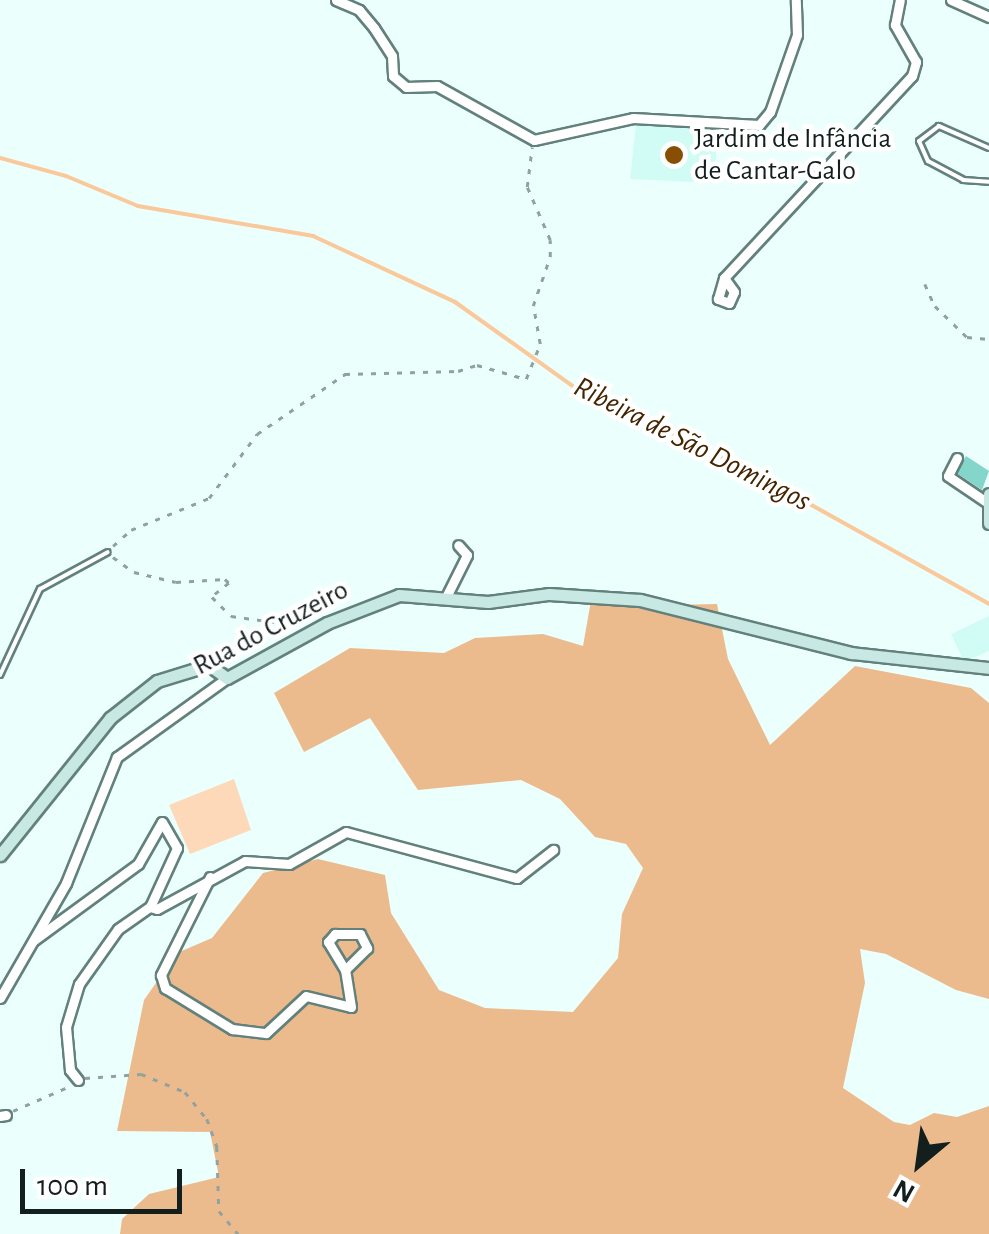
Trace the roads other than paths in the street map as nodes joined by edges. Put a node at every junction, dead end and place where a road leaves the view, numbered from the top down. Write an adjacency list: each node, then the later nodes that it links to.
1 (336, 0): 2 (street)
2 (796, 0)
3 (900, 0): 8 (street)
4 (952, 0): 5 (street)
5 (989, 16)
6 (989, 148): 7 (lane)
7 (989, 182)
8 (724, 278)
9 (957, 458): 10 (street)
10 (987, 497): 11 (street)
11 (989, 523)
12 (458, 545): 14 (street)
13 (110, 550): 16 (lane)
14 (446, 597): 15 (street, Rua do Cruzeiro); 17 (street, Rua do Cruzeiro)
15 (989, 668)
16 (0, 675)
17 (227, 678): 19 (street); 22 (street, Rua do Cruzeiro)
18 (553, 850): 20 (street)
19 (0, 855)
20 (211, 875): 21 (street); 23 (street)
21 (150, 908): 22 (street); 25 (street)
22 (34, 940): 24 (street, Rua do Cruzeiro)
23 (345, 970): 23 (street)
24 (0, 998)
25 (78, 1080)

